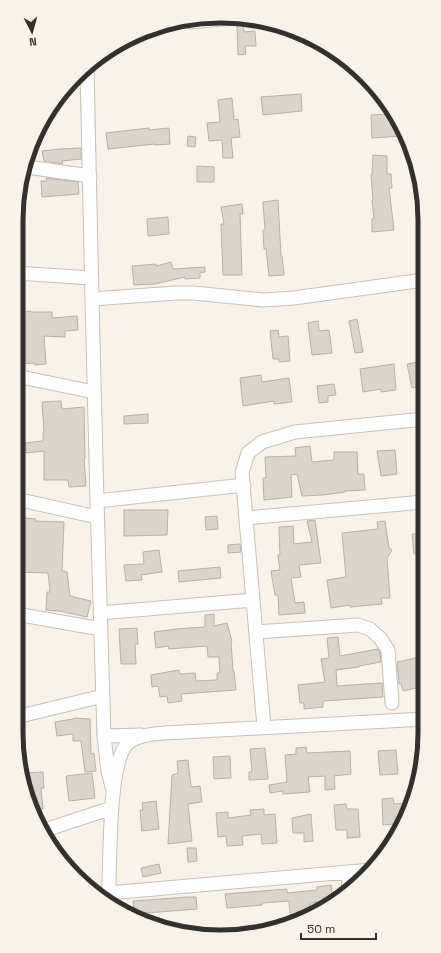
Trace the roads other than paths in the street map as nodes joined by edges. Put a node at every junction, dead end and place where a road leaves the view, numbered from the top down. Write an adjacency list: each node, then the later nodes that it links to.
1 (87, 75): 3 (street)
2 (30, 167): 3 (street)
3 (90, 176): 5 (street)
4 (23, 273): 5 (street)
5 (92, 278): 7 (street)
6 (418, 281): 7 (street)
7 (92, 299): 9 (street)
8 (23, 377): 9 (street)
9 (94, 392): 13 (street)
10 (418, 421): 11 (street)
11 (244, 485): 13 (street); 16 (street)
12 (23, 501): 15 (street)
13 (97, 501): 15 (street)
14 (418, 503): 16 (street)
15 (97, 517): 18 (street)
16 (246, 518): 17 (street)
17 (253, 600): 18 (street); 21 (street)
18 (100, 613): 20 (street)
19 (23, 615): 20 (street)
20 (101, 629): 22 (street)
21 (256, 632): 23 (street); 26 (street)
22 (103, 696): 24 (street); 28 (street)
23 (392, 703)
24 (23, 715)
25 (418, 719): 26 (street)
26 (264, 727): 27 (street)
27 (151, 735): 28 (street); 29 (street)
28 (104, 736): 29 (street)
29 (113, 791): 30 (street)
30 (112, 808): 31 (street); 35 (street)
31 (48, 829)
32 (361, 871): 33 (street)
33 (350, 872): 34 (street); 36 (street)
34 (349, 883)
35 (108, 895)
36 (111, 897)

